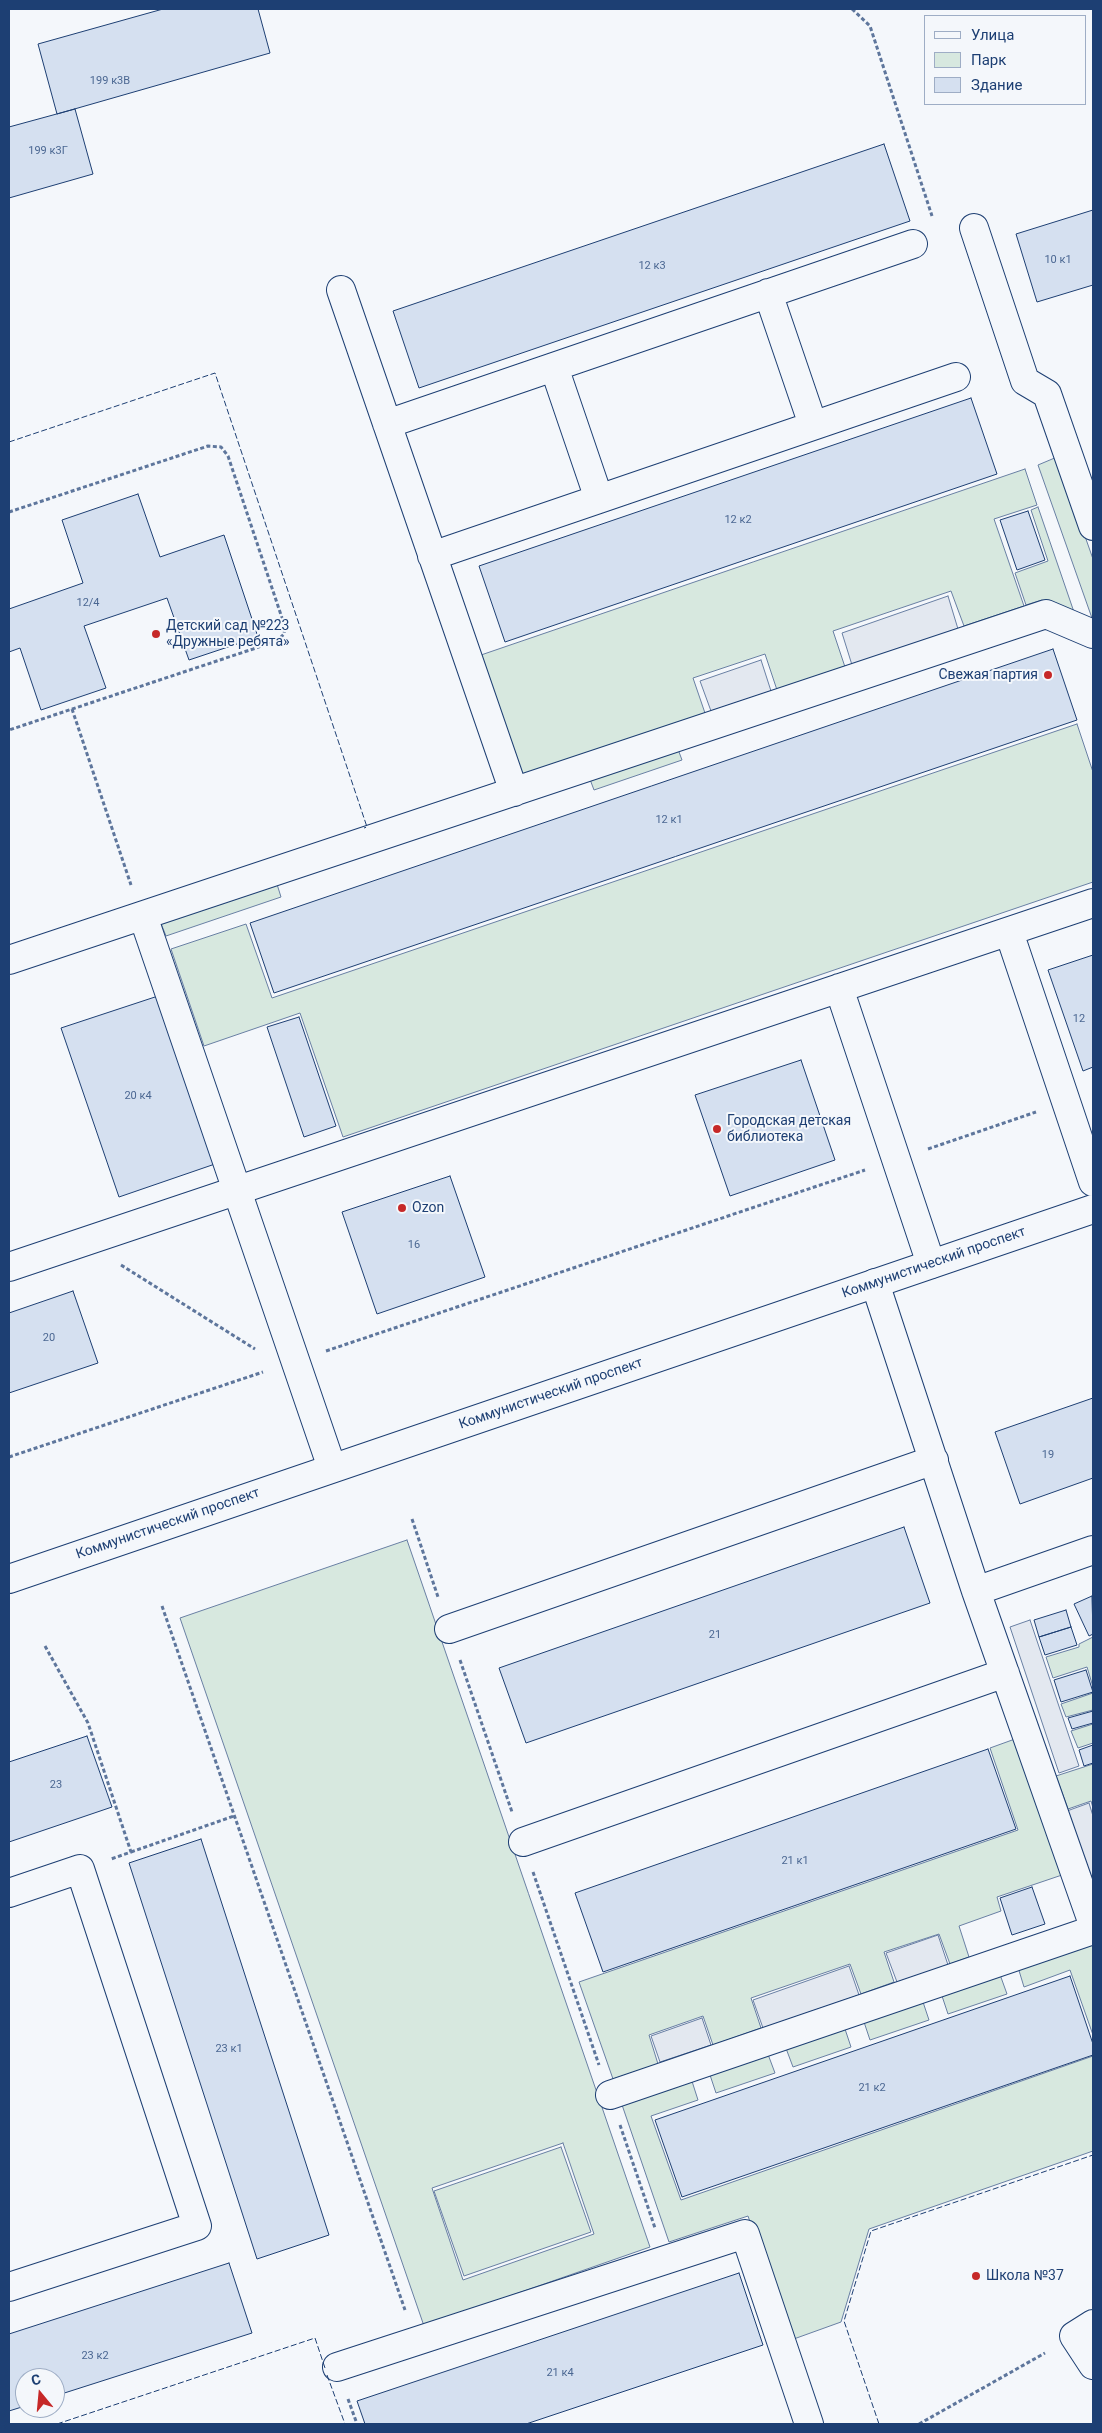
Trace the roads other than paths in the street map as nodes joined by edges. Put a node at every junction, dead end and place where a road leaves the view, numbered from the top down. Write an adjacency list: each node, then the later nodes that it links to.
1 (974, 228): 10 (main road)
2 (912, 244): 4 (main road)
3 (341, 290): 7 (main road)
4 (768, 294): 5 (main road); 8 (main road)
5 (554, 367): 7 (main road); 9 (main road)
6 (956, 377): 8 (main road)
7 (387, 424): 11 (main road)
8 (813, 425): 9 (main road)
9 (599, 499): 11 (main road)
10 (1093, 526)
11 (432, 556): 13 (main road)
12 (1093, 634): 13 (main road)
13 (514, 792): 15 (main road)
14 (1093, 903): 16 (main road)
15 (143, 916): 17 (main road); 20 (main road)
16 (1009, 932): 18 (main road); 19 (main road)
17 (9, 960)
18 (839, 988): 20 (main road); 22 (main road)
19 (1093, 1182)
20 (237, 1190): 23 (main road); 26 (main road)
21 (1093, 1209): 22 (main road, Коммунистический проспект)
22 (931, 1264): 24 (main road, Коммунистический проспект)
23 (9, 1267)
24 (875, 1283): 25 (main road); 26 (main road, Коммунистический проспект)
25 (934, 1460): 29 (main road); 30 (main road)
26 (332, 1468): 28 (main road, Коммунистический проспект)
27 (1093, 1550): 29 (main road)
28 (9, 1578)
29 (976, 1591): 31 (main road)
30 (449, 1629)
31 (1005, 1673): 32 (main road); 34 (main road)
32 (523, 1842)
33 (9, 1893): 37 (main road)
34 (1093, 1924)
35 (1093, 1930): 36 (main road)
36 (610, 2095)
37 (9, 2287)
38 (1084, 2330): 39 (main road)
39 (1093, 2364)
40 (338, 2367): 41 (main road)
41 (809, 2424)

